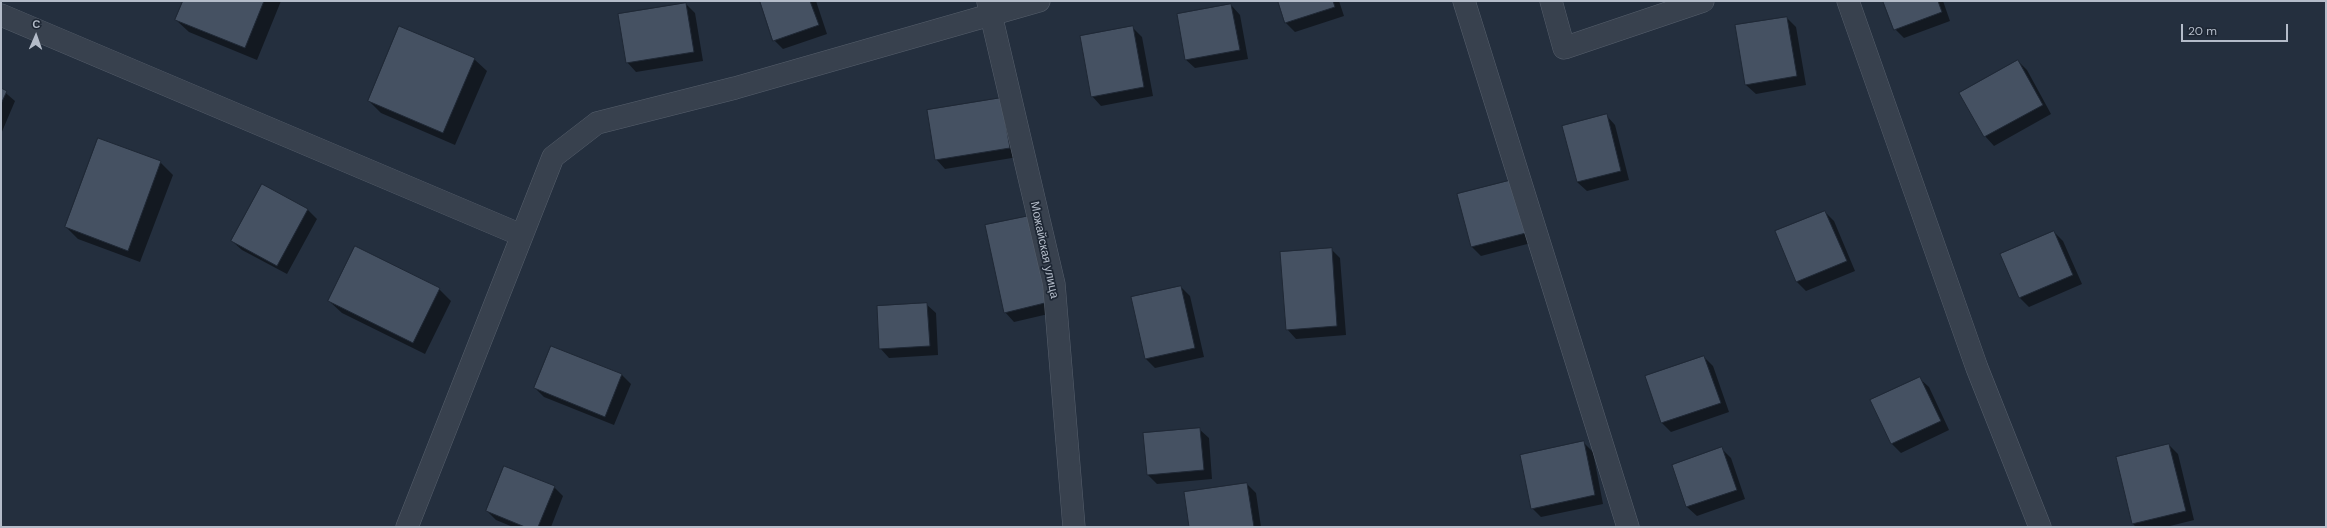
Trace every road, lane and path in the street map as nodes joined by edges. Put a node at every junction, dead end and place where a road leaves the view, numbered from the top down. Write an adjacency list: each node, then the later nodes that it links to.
1 (1039, 1): 6 (street)
2 (1464, 1): 11 (street)
3 (1551, 1): 4 (street)
4 (1703, 1)
5 (1848, 1): 12 (street)
6 (989, 9): 8 (street); 10 (street, Можайская улица)
7 (1, 15): 8 (street)
8 (522, 235): 9 (street)
9 (408, 527)
10 (1074, 527)
11 (1628, 527)
12 (2040, 527)

